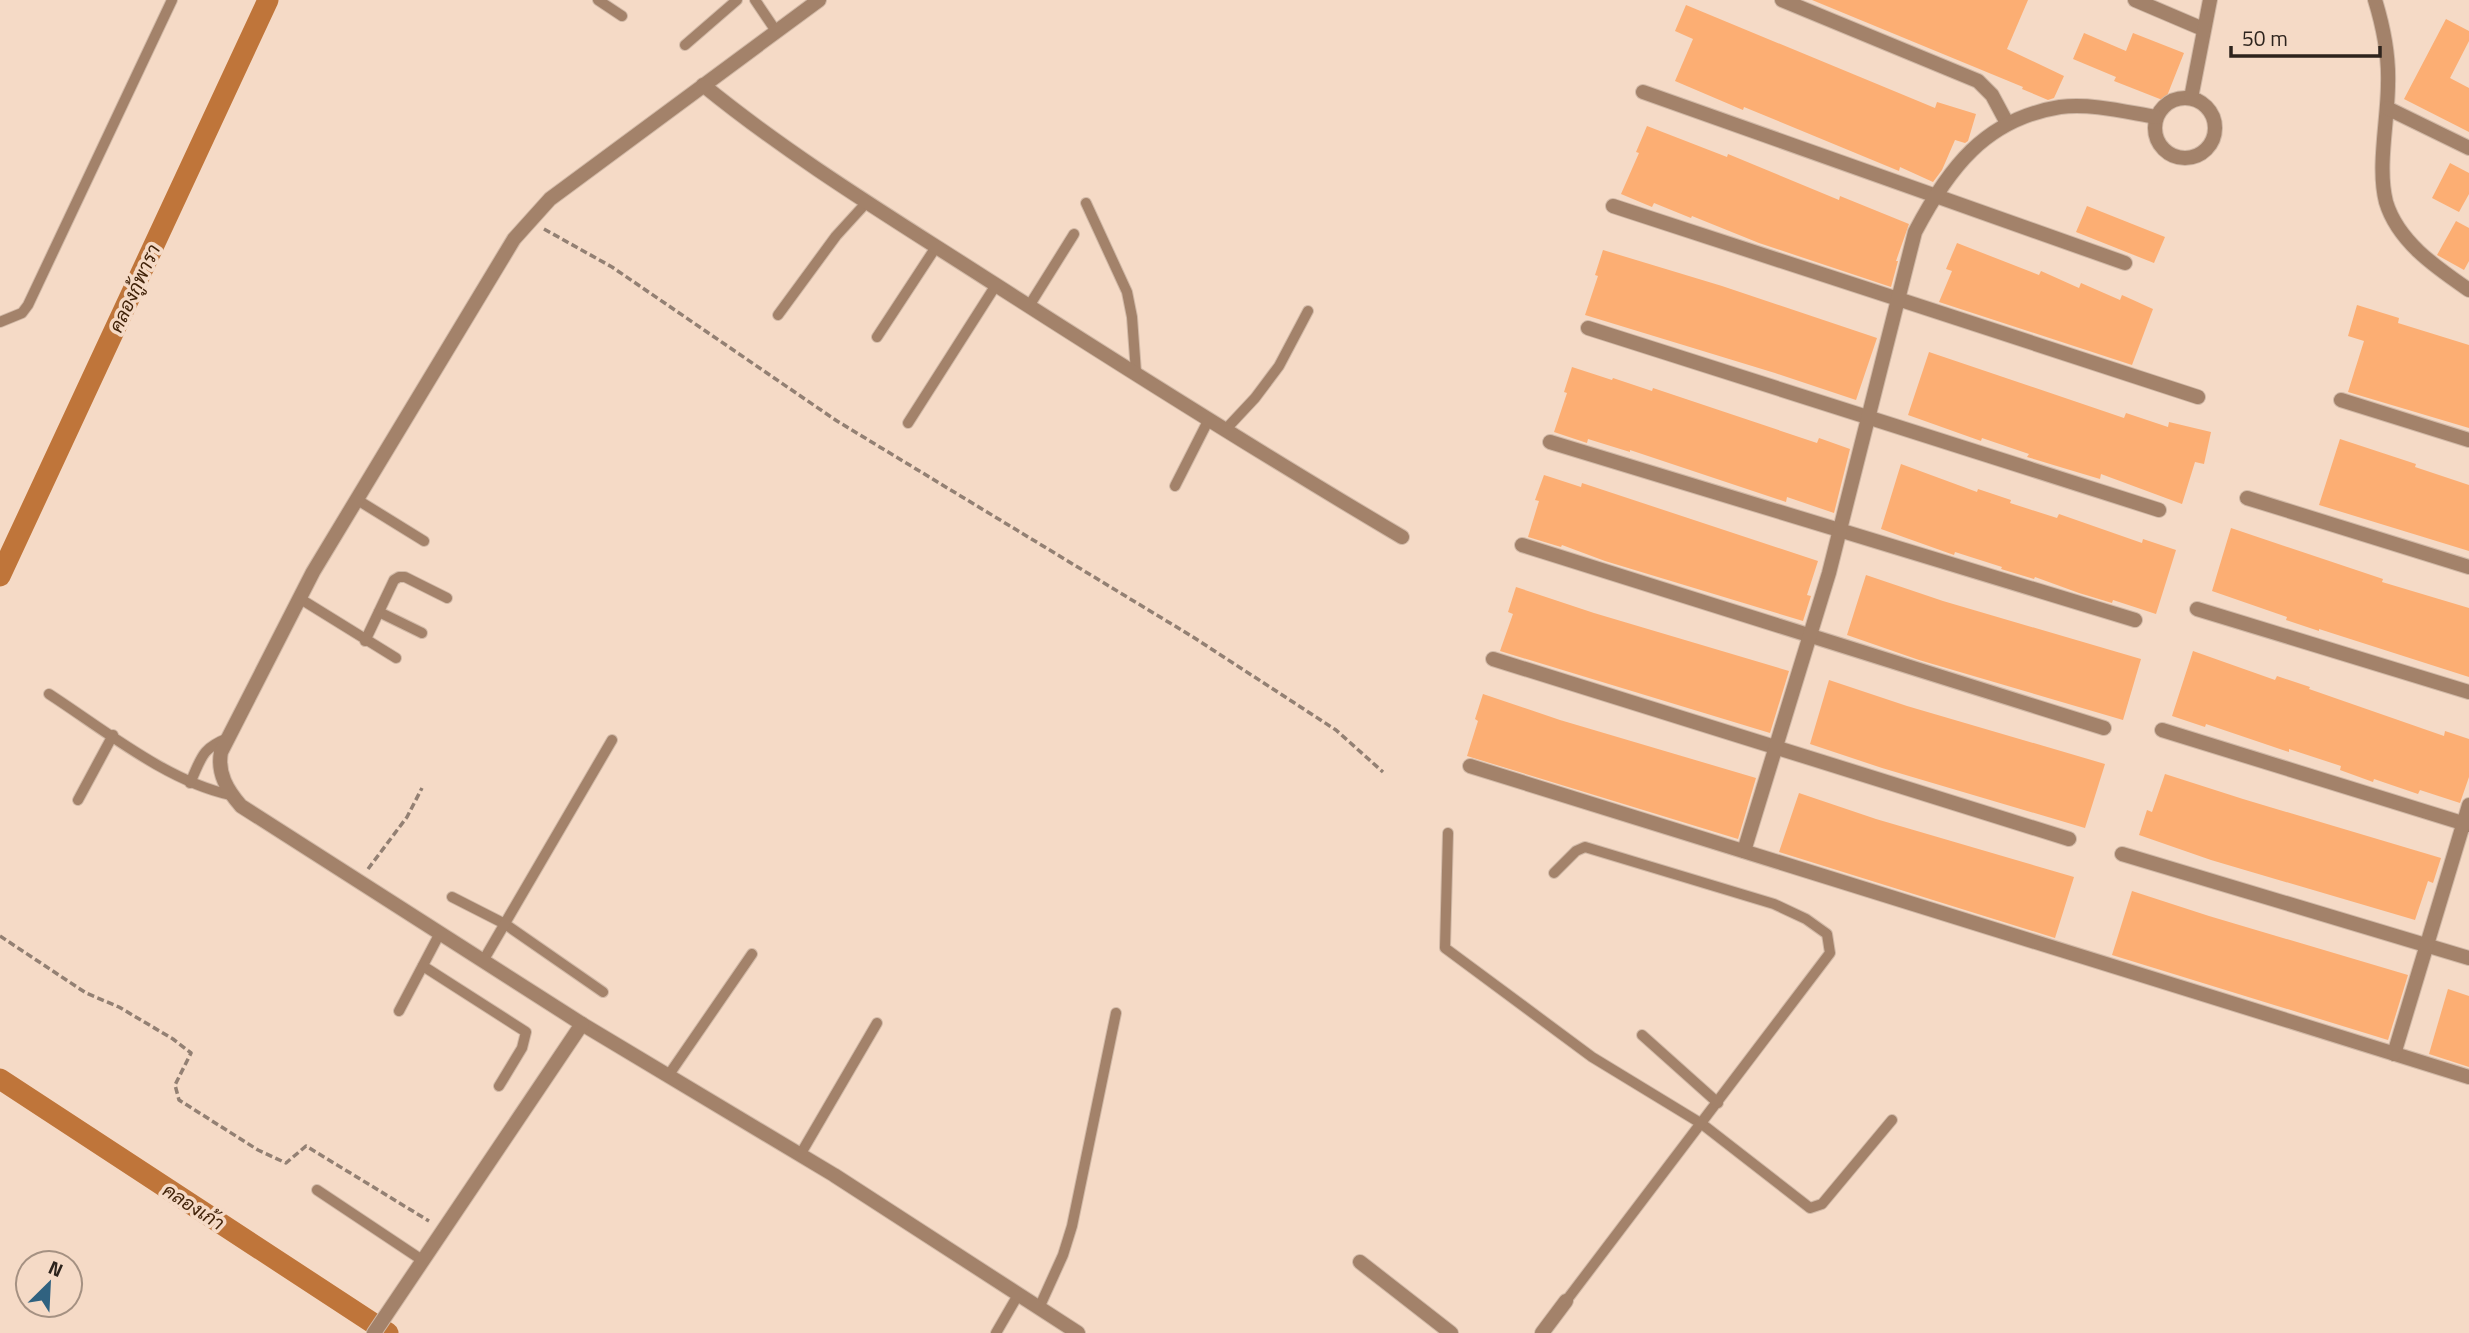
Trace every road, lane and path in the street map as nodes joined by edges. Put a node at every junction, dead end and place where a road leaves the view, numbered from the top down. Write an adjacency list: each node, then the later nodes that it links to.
1 (172, 0): 35 (lane)
2 (598, 0): 10 (lane)
3 (737, 0): 13 (lane)
4 (755, 0): 12 (lane)
5 (818, 0): 12 (street)
6 (1782, 0): 19 (street)
7 (2135, 0): 11 (street)
8 (2210, 0): 11 (street)
9 (2375, 0): 17 (street)
10 (622, 16)
11 (2203, 29): 16 (street)
12 (776, 31): 14 (street)
13 (685, 45)
14 (703, 85): 22 (street); 25 (street)
15 (1643, 92): 21 (street)
16 (2191, 98): 18 (street); 18 (street)
17 (2387, 108): 20 (street); 30 (street)
18 (2156, 117): 19 (street)
19 (2007, 123): 21 (street)
20 (2469, 148)
21 (1936, 196): 28 (street); 31 (street)
22 (867, 202): 27 (street); 34 (lane)
23 (1086, 203): 38 (lane)
24 (1613, 206): 31 (street)
25 (530, 221): 49 (street); 75 (path)
26 (1074, 234): 32 (lane)
27 (936, 247): 29 (street); 37 (lane)
28 (2124, 263)
29 (996, 285): 32 (street); 43 (lane)
30 (2469, 290)
31 (1898, 299): 39 (street); 41 (street)
32 (1029, 306): 38 (street)
33 (1308, 311): 44 (lane)
34 (778, 315)
35 (0, 322)
36 (1588, 328): 41 (street)
37 (877, 337)
38 (1136, 372): 42 (street)
39 (2198, 397)
40 (2341, 400): 45 (street)
41 (1869, 418): 50 (street); 51 (street)
42 (1209, 419): 44 (street); 47 (lane)
43 (908, 424)
44 (1226, 429): 52 (street)
45 (2469, 440)
46 (1550, 442): 51 (street)
47 (1174, 486)
48 (2247, 498): 55 (street)
49 (356, 499): 53 (lane); 56 (street)
50 (2159, 510)
51 (1840, 531): 60 (street); 62 (street)
52 (1402, 537)
53 (424, 541)
54 (1522, 545): 62 (street)
55 (2469, 567)
56 (299, 598): 63 (lane); 71 (street)
57 (447, 598): 59 (lane)
58 (2197, 609): 66 (street)
59 (379, 612): 61 (lane); 63 (lane)
60 (2135, 620)
61 (422, 633)
62 (1810, 636): 68 (street); 73 (street)
63 (365, 641): 64 (lane)
64 (396, 658)
65 (1493, 659): 73 (street)
66 (2469, 692)
67 (49, 694): 70 (lane)
68 (2104, 728)
69 (2162, 730): 81 (street)
70 (113, 735): 76 (lane); 79 (lane)
71 (228, 738): 76 (lane); 78 (street)
72 (612, 740): 89 (lane)
73 (1776, 747): 83 (street); 84 (street)
74 (1470, 766): 84 (street)
75 (1383, 772)
76 (190, 783): 78 (lane)
77 (422, 788): 87 (path)
78 (231, 795): 87 (street)
79 (78, 800)
80 (2469, 805): 81 (street)
81 (2466, 824): 92 (street)
82 (1448, 833): 109 (lane)
83 (2068, 839)
84 (1744, 851): 103 (street)
85 (2122, 854): 92 (street)
86 (1554, 873): 107 (lane)
87 (359, 882): 90 (street)
88 (452, 897): 89 (lane)
89 (505, 924): 95 (lane); 97 (lane)
90 (440, 933): 95 (street); 96 (lane)
91 (0, 936): 112 (path)
92 (2427, 946): 94 (street); 103 (street)
93 (752, 954): 104 (lane)
94 (2469, 958)
95 (484, 961): 101 (street)
96 (423, 966): 98 (lane); 106 (lane)
97 (603, 992)
98 (399, 1010)
99 (1116, 1013): 117 (lane)
100 (877, 1023): 110 (lane)
101 (582, 1024): 104 (street); 112 (street)
102 (1642, 1035): 107 (lane)
103 (2395, 1054): 105 (street)
104 (668, 1076): 110 (street)
105 (2469, 1077)
106 (499, 1086)
107 (1718, 1103): 109 (lane)
108 (1892, 1121): 109 (lane)
109 (1702, 1124): 116 (lane)
110 (800, 1155): 115 (street)
111 (317, 1190): 113 (lane)
112 (443, 1230): 113 (street)
113 (422, 1259): 118 (street)
114 (1360, 1262): 121 (street)
115 (1018, 1295): 117 (street); 119 (lane)
116 (1566, 1301): 122 (street)
117 (1039, 1308): 120 (street)
118 (374, 1333)
119 (996, 1333)
120 (1078, 1333)
121 (1451, 1333)
122 (1542, 1333)

